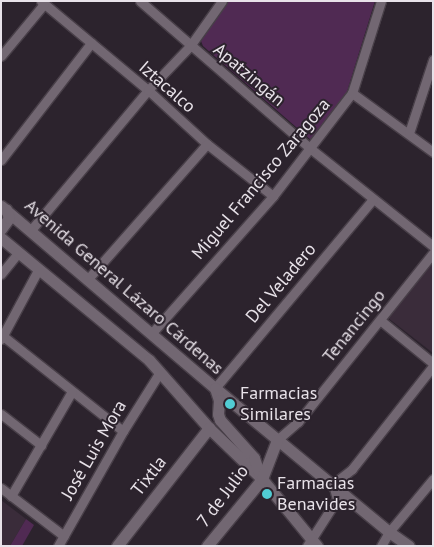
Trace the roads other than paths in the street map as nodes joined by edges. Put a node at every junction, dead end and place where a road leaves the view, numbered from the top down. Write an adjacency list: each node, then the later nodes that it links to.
1 (222, 1): 6 (street)
2 (381, 1): 10 (street, Miguel Francisco Zaragoza)
3 (42, 2): 5 (street, Iztacalco); 7 (street)
4 (141, 2): 6 (street, Apatzingán)
5 (91, 43): 9 (street, Iztacalco); 15 (street)
6 (190, 46): 9 (street); 13 (street, Apatzingán)
7 (1, 56)
8 (433, 60): 11 (street)
9 (148, 90): 12 (street, Iztacalco); 20 (street)
10 (352, 93): 11 (street); 13 (street, Miguel Francisco Zaragoza)
11 (409, 134): 14 (street)
12 (207, 144): 16 (street, Iztacalco); 27 (street)
13 (311, 148): 16 (street, Miguel Francisco Zaragoza); 17 (street, Apatzingán)
14 (433, 152)
15 (1, 160)
16 (273, 196): 29 (street, Miguel Francisco Zaragoza)
17 (372, 200): 22 (street, Apatzingán); 33 (street, Del Veladero)
18 (3, 208): 19 (street); 20 (street, Avenida General Lázaro Cárdenas)
19 (1, 228)
20 (30, 230): 27 (street, Avenida General Lázaro Cárdenas)
21 (1, 238): 24 (street)
22 (433, 246)
23 (433, 252): 28 (street, Tenancingo)
24 (18, 253): 25 (street); 26 (street)
25 (38, 270): 30 (street); 32 (street)
26 (1, 274)
27 (87, 280): 29 (street, Avenida General Lázaro Cárdenas)
28 (380, 320): 31 (street); 38 (street, Tenancingo)
29 (150, 334): 33 (street, Avenida General Lázaro Cárdenas)
30 (2, 337): 34 (street)
31 (433, 365): 42 (street)
32 (160, 372): 36 (street); 37 (street, José Luis Mora)
33 (215, 388): 38 (street, Avenida General Lázaro Cárdenas); 40 (street)
34 (72, 391): 37 (street); 39 (street)
35 (1, 414): 39 (street)
36 (209, 428): 40 (street); 49 (street, Tixtla)
37 (122, 431): 46 (street, José Luis Mora)
38 (277, 440): 40 (street, 7 de Julio); 42 (street, Avenida General Lázaro Cárdenas)
39 (41, 445): 44 (street)
40 (262, 479): 47 (street); 50 (street, 7 de Julio)
41 (433, 479): 45 (street)
42 (333, 484): 45 (street, Avenida General Lázaro Cárdenas); 47 (street)
43 (1, 488): 44 (street)
44 (11, 496): 46 (street)
45 (389, 532): 51 (street); 52 (street, Avenida General Lázaro Cárdenas)
46 (64, 536): 48 (street, José Luis Mora)
47 (312, 544)
48 (58, 546)
49 (117, 546)
50 (208, 546)
51 (381, 546)
52 (409, 546)

